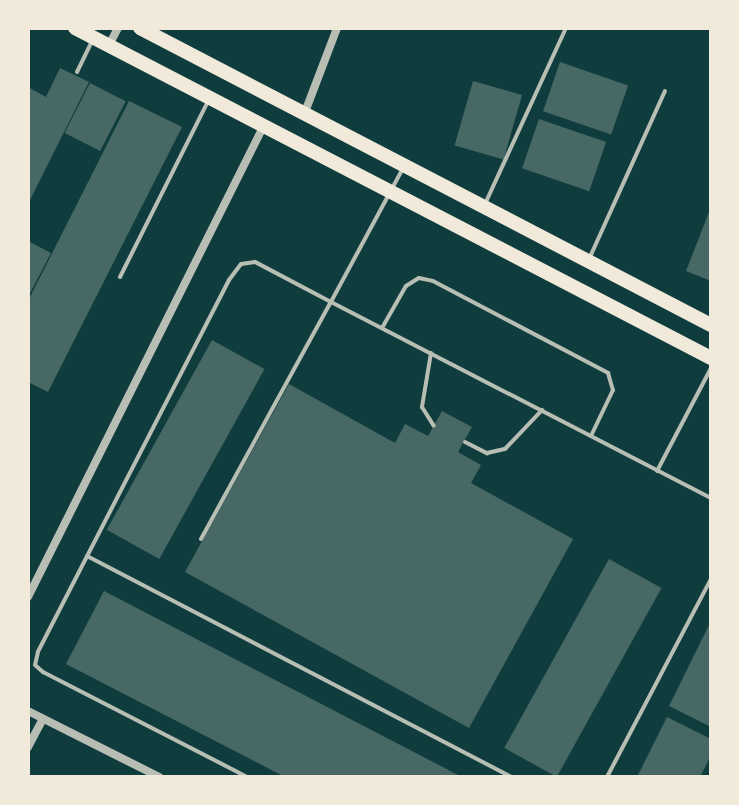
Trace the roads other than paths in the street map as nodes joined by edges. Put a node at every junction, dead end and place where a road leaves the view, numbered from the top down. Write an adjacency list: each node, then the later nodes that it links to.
1 (75, 28): 6 (main road)
2 (118, 28): 7 (street)
3 (140, 28): 11 (main road)
4 (337, 28): 11 (street)
5 (566, 28): 15 (lane)
6 (94, 37): 7 (main road); 8 (lane)
7 (109, 45): 10 (main road)
8 (77, 72)
9 (665, 91): 16 (lane)
10 (211, 96): 12 (main road); 17 (lane)
11 (305, 112): 13 (main road)
12 (264, 124): 14 (main road); 33 (street)
13 (405, 164): 14 (lane); 15 (main road)
14 (391, 189): 18 (lane); 22 (main road)
15 (484, 206): 16 (main road)
16 (588, 261): 19 (main road)
17 (120, 277)
18 (331, 302): 20 (lane); 30 (lane); 31 (lane)
19 (711, 325)
20 (382, 328): 21 (lane); 26 (lane)
21 (431, 353): 24 (lane); 25 (lane)
22 (711, 358)
23 (711, 368): 28 (lane)
24 (542, 410): 26 (lane); 27 (lane)
25 (434, 426)
26 (591, 436): 28 (lane)
27 (465, 442)
28 (657, 471): 29 (lane)
29 (711, 498)
30 (201, 539)
31 (87, 556): 38 (lane); 39 (lane)
32 (711, 579): 40 (lane)
33 (28, 597)
34 (28, 711): 35 (street)
35 (43, 719): 36 (street); 37 (street)
36 (28, 747)
37 (158, 777)
38 (247, 777)
39 (512, 777)
40 (607, 777)

